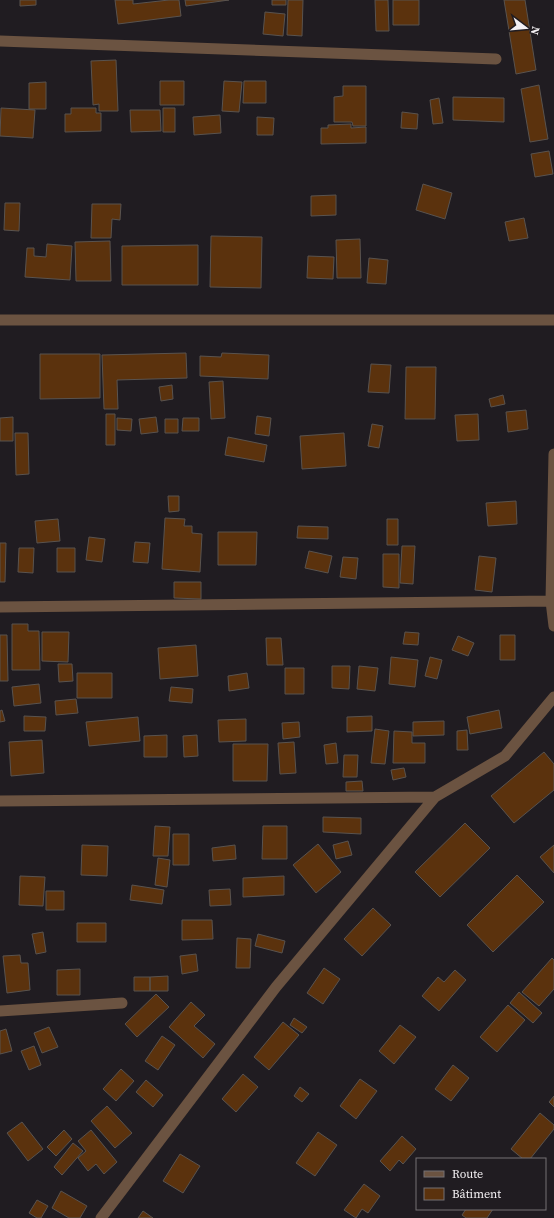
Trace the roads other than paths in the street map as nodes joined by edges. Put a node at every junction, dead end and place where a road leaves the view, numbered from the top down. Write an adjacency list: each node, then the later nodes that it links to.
1 (0, 41): 2 (street)
2 (496, 59)
3 (0, 320): 4 (street)
4 (554, 320)
5 (554, 454): 6 (street)
6 (551, 601): 7 (street); 8 (street)
7 (0, 607)
8 (554, 626)
9 (554, 697): 10 (street)
10 (435, 797): 11 (street); 14 (street)
11 (0, 801)
12 (122, 1004): 13 (street)
13 (0, 1011)
14 (101, 1218)

